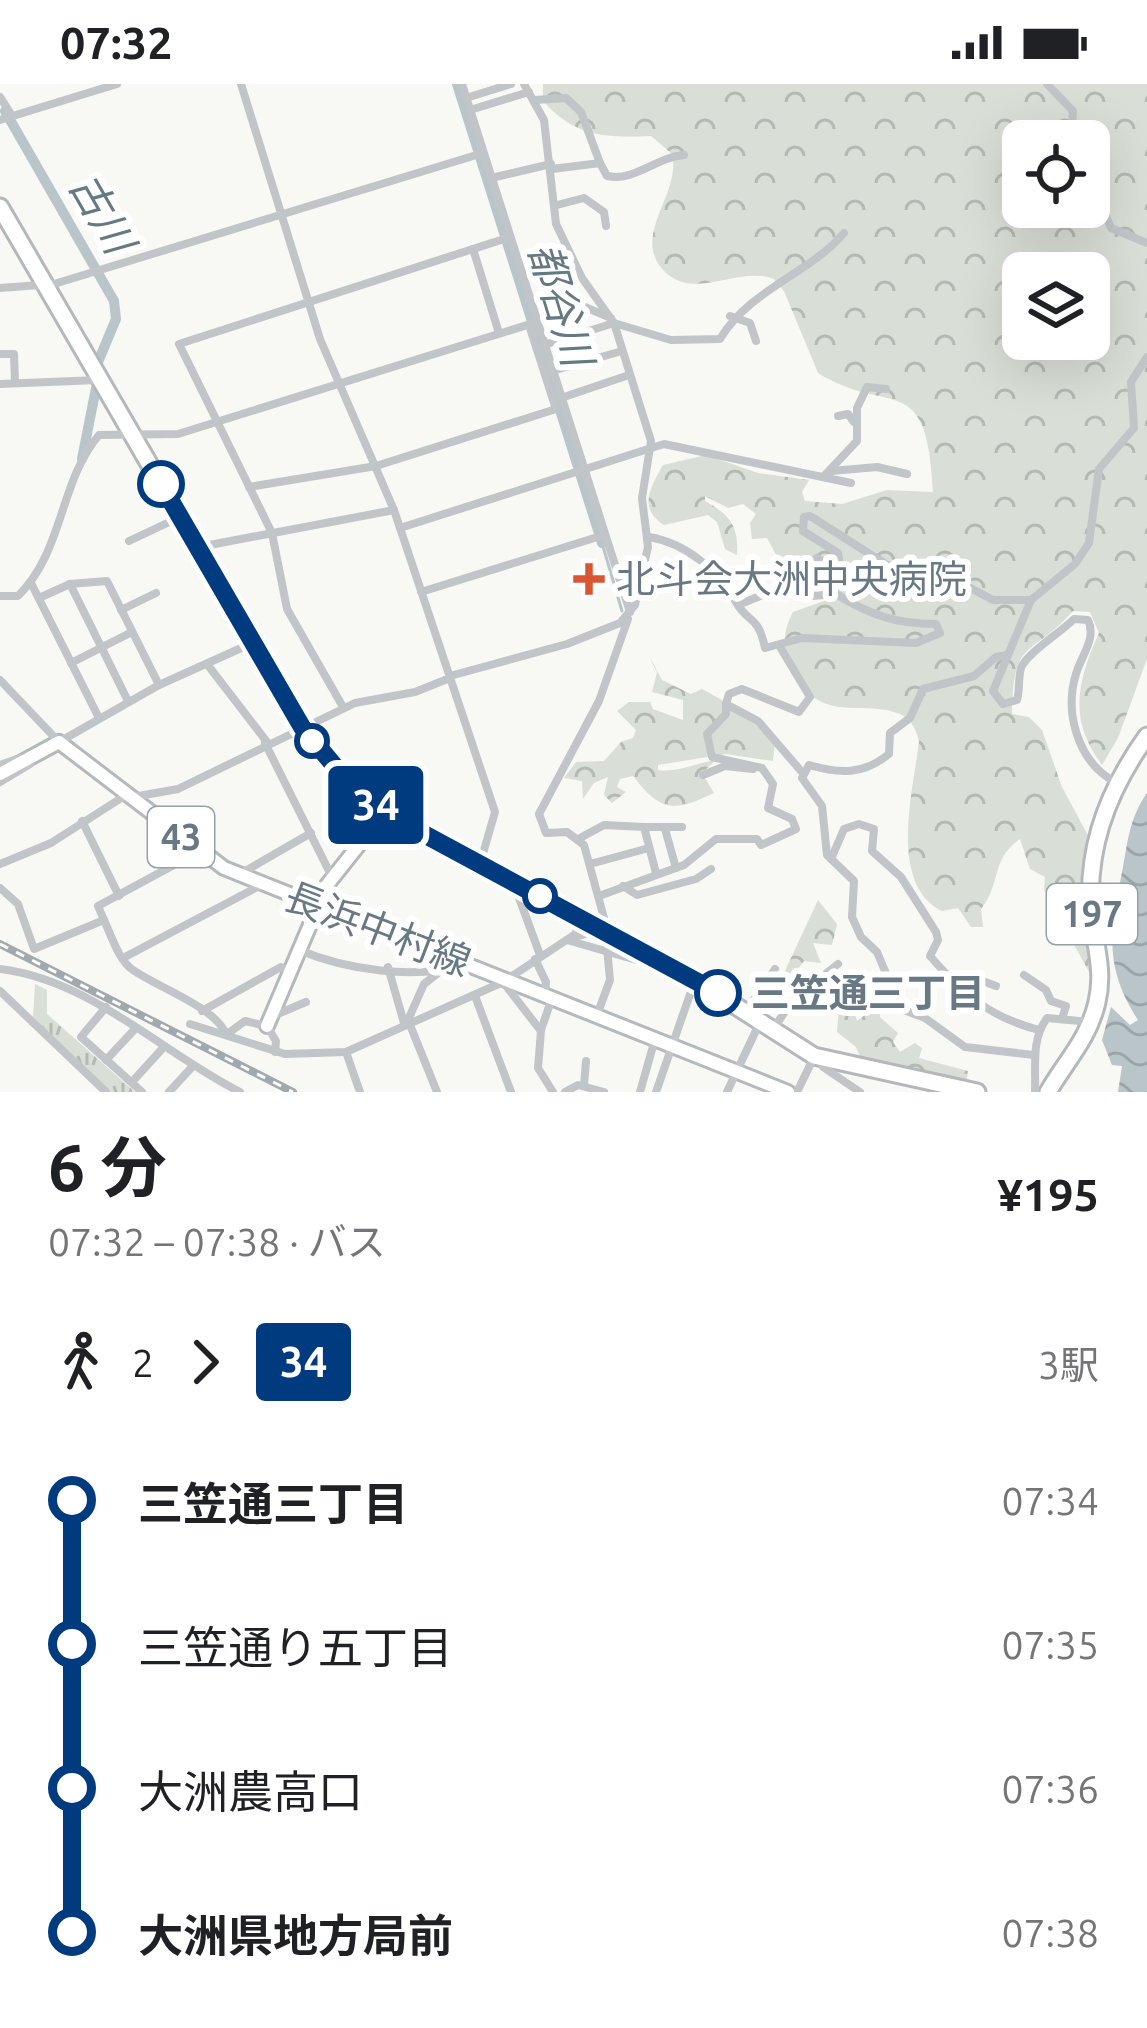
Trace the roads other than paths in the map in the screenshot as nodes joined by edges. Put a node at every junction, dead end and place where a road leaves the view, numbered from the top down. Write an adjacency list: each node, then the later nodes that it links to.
1 (117, 84): 10 (street)
2 (241, 84): 19 (street)
3 (462, 84): 8 (street)
4 (511, 84): 8 (street)
5 (1047, 84): 11 (street)
6 (529, 92): 9 (street); 14 (street); 15 (street)
7 (0, 97): 10 (street)
8 (466, 98): 9 (street)
9 (470, 110): 12 (street)
10 (6, 118)
11 (1072, 120)
12 (481, 154): 16 (street); 19 (street)
13 (684, 155): 14 (street)
14 (600, 163): 15 (street)
15 (551, 167): 16 (street); 17 (street)
16 (491, 178): 24 (street)
17 (556, 206): 21 (street); 31 (street)
18 (0, 207): 20 (highway)
19 (281, 214): 27 (street); 29 (street)
20 (5, 224): 27 (highway)
21 (606, 226)
22 (1110, 226): 25 (street)
23 (844, 233): 30 (street)
24 (507, 238): 26 (street); 32 (street)
25 (1147, 243)
26 (473, 249): 29 (street); 33 (street)
27 (45, 285): 28 (street); 41 (highway)
28 (0, 288)
29 (308, 302): 44 (street); 48 (street)
30 (730, 316): 31 (street); 34 (street)
31 (613, 320): 32 (street); 35 (street); 36 (street)
32 (533, 323): 33 (street); 35 (street); 46 (street)
33 (500, 334): 44 (street)
34 (756, 340)
35 (544, 346): 39 (street)
36 (622, 351): 39 (street); 40 (street)
37 (0, 354): 42 (street)
38 (1147, 357): 73 (street)
39 (552, 371): 46 (street)
40 (629, 375): 46 (street); 51 (street)
41 (99, 379): 42 (street); 50 (highway)
42 (15, 383): 43 (street)
43 (0, 384)
44 (339, 385): 48 (street); 52 (street)
45 (886, 389): 49 (street)
46 (560, 406): 52 (street); 53 (street)
47 (838, 416): 49 (street)
48 (218, 422): 50 (street); 57 (street)
49 (855, 423): 54 (street)
50 (133, 436): 59 (highway); 67 (street)
51 (650, 449): 53 (street); 54 (street); 63 (street)
52 (376, 466): 57 (street); 58 (street)
53 (580, 470): 60 (street); 62 (street)
54 (827, 474): 55 (street); 56 (street)
55 (908, 474)
56 (851, 484)
57 (250, 487): 61 (street)
58 (394, 510): 60 (street); 61 (street)
59 (180, 518): 64 (street); 65 (highway)
60 (400, 528): 69 (street)
61 (272, 533): 65 (street); 89 (street)
62 (601, 536): 69 (street); 76 (street)
63 (649, 537): 74 (street); 76 (street)
64 (129, 542)
65 (197, 547): 78 (highway)
66 (818, 577): 73 (street); 74 (street); 79 (street)
67 (32, 583): 71 (street); 72 (street)
68 (70, 584): 72 (street); 75 (street); 80 (street)
69 (421, 592): 84 (street)
70 (155, 593): 75 (street)
71 (0, 596)
72 (39, 598): 82 (street)
73 (1031, 600): 81 (street)
74 (738, 605): 79 (street)
75 (121, 610): 77 (street)
76 (629, 615): 84 (street); 107 (street)
77 (132, 632): 80 (street); 86 (street)
78 (252, 643): 83 (street); 91 (highway)
79 (780, 646): 88 (street)
80 (101, 647): 82 (street); 87 (street)
81 (1007, 655): 95 (street); 98 (street)
82 (71, 663): 90 (street)
83 (206, 664): 86 (street); 94 (street)
84 (450, 677): 89 (street); 112 (street)
85 (0, 680): 93 (street)
86 (159, 685): 87 (street)
87 (128, 701): 90 (street)
88 (726, 704): 95 (street); 99 (street)
89 (343, 707): 91 (street)
90 (99, 718): 93 (street)
91 (302, 727): 94 (street); 101 (highway)
92 (1147, 736): 98 (highway, 197)
93 (59, 742): 96 (main road); 100 (main road, 長浜中村線 / 43)
94 (266, 743): 100 (street); 106 (street)
95 (801, 771): 110 (street)
96 (4, 772)
97 (703, 775): 99 (street)
98 (1115, 782): 160 (highway, 197)
99 (772, 784): 114 (street)
100 (129, 796): 102 (street); 109 (main road, 長浜中村線 / 43)
101 (385, 812): 112 (highway); 118 (main road)
102 (82, 821): 111 (street); 123 (street)
103 (644, 827): 105 (street); 107 (street); 108 (street)
104 (682, 827): 105 (street)
105 (665, 829): 114 (street)
106 (311, 833): 117 (street); 118 (street)
107 (580, 838): 113 (street)
108 (650, 848): 113 (street); 116 (street)
109 (198, 852): 117 (main road, 長浜中村線 / 43); 123 (street)
110 (831, 860): 148 (street); 172 (street)
111 (0, 864)
112 (480, 864): 119 (highway)
113 (590, 864): 124 (street)
114 (676, 868): 116 (street)
115 (711, 869): 121 (street)
116 (656, 873): 121 (street)
117 (239, 874): 120 (main road, 長浜中村線 / 43)
118 (332, 877): 125 (main road)
119 (514, 882): 126 (highway); 132 (street)
120 (263, 884): 125 (main road, 長浜中村線 / 43); 133 (street)
121 (623, 886): 124 (street)
122 (0, 888): 127 (street)
123 (119, 896): 127 (street)
124 (599, 896): 128 (street)
125 (318, 905): 130 (main road); 134 (main road, 長浜中村線 / 43)
126 (573, 915): 128 (highway); 129 (street)
127 (104, 920): 133 (street)
128 (603, 931): 129 (street); 131 (street); 140 (highway)
129 (567, 940): 131 (street); 132 (street)
130 (299, 950): 136 (street); 139 (main road)
131 (608, 956): 140 (street); 155 (street)
132 (537, 957): 144 (street); 150 (street)
133 (123, 958): 154 (street)
134 (465, 964): 141 (street); 144 (main road, 長浜中村線 / 43)
135 (838, 964): 152 (street)
136 (388, 967): 141 (street); 159 (street)
137 (4, 968): 153 (street)
138 (775, 969): 146 (street)
139 (290, 970): 154 (street); 158 (main road)
140 (677, 970): 143 (highway)
141 (438, 973): 159 (street)
142 (1024, 975): 156 (street)
143 (695, 980): 157 (highway); 167 (street)
144 (505, 981): 149 (street); 150 (main road, 長浜中村線 / 43); 164 (street)
145 (995, 986): 148 (street)
146 (760, 988): 152 (street); 157 (street)
147 (0, 991): 183 (street)
148 (959, 992): 163 (street)
149 (476, 996): 159 (street); 182 (street)
150 (548, 996): 155 (main road, 長浜中村線 / 43); 164 (street)
151 (306, 1002): 158 (street)
152 (788, 1006): 157 (street)
153 (106, 1007): 162 (street); 174 (street)
154 (200, 1011): 165 (street)
155 (596, 1015): 166 (main road, 長浜中村線 / 43)
156 (1062, 1019): 160 (street); 163 (street)
157 (760, 1020): 173 (highway); 177 (street)
158 (269, 1021): 165 (street); 168 (street); 170 (street)
159 (406, 1022): 171 (street); 188 (street)
160 (1091, 1023): 199 (highway, 197)
161 (190, 1024): 165 (street)
162 (135, 1029): 169 (street); 174 (street)
163 (1039, 1030): 172 (street)
164 (541, 1031): 189 (street)
165 (228, 1033): 168 (street)
166 (656, 1038): 167 (main road, 長浜中村線 / 43); 192 (street)
167 (673, 1044): 177 (main road, 長浜中村線 / 43); 181 (street)
168 (259, 1046): 170 (street)
169 (162, 1049): 176 (street); 178 (street)
170 (275, 1052): 171 (street)
171 (346, 1052): 187 (street)
172 (1034, 1055): 198 (street)
173 (818, 1058): 195 (street); 196 (street); 197 (highway)
174 (106, 1060): 178 (street)
175 (586, 1061): 179 (street)
176 (193, 1066): 180 (street); 185 (street)
177 (735, 1070): 194 (street); 195 (main road, 長浜中村線 / 43)
178 (132, 1082): 184 (street)
179 (584, 1085): 190 (street); 191 (street)
180 (220, 1088): 186 (street)
181 (657, 1089): 193 (street)
182 (507, 1091)
183 (106, 1092)
184 (142, 1092)
185 (169, 1092)
186 (240, 1092)
187 (360, 1092)
188 (437, 1092)
189 (553, 1092)
190 (565, 1092)
191 (604, 1092)
192 (640, 1092)
193 (674, 1092)
194 (727, 1092)
195 (793, 1092)
196 (860, 1092)
197 (977, 1092)
198 (1035, 1092)
199 (1048, 1092)

